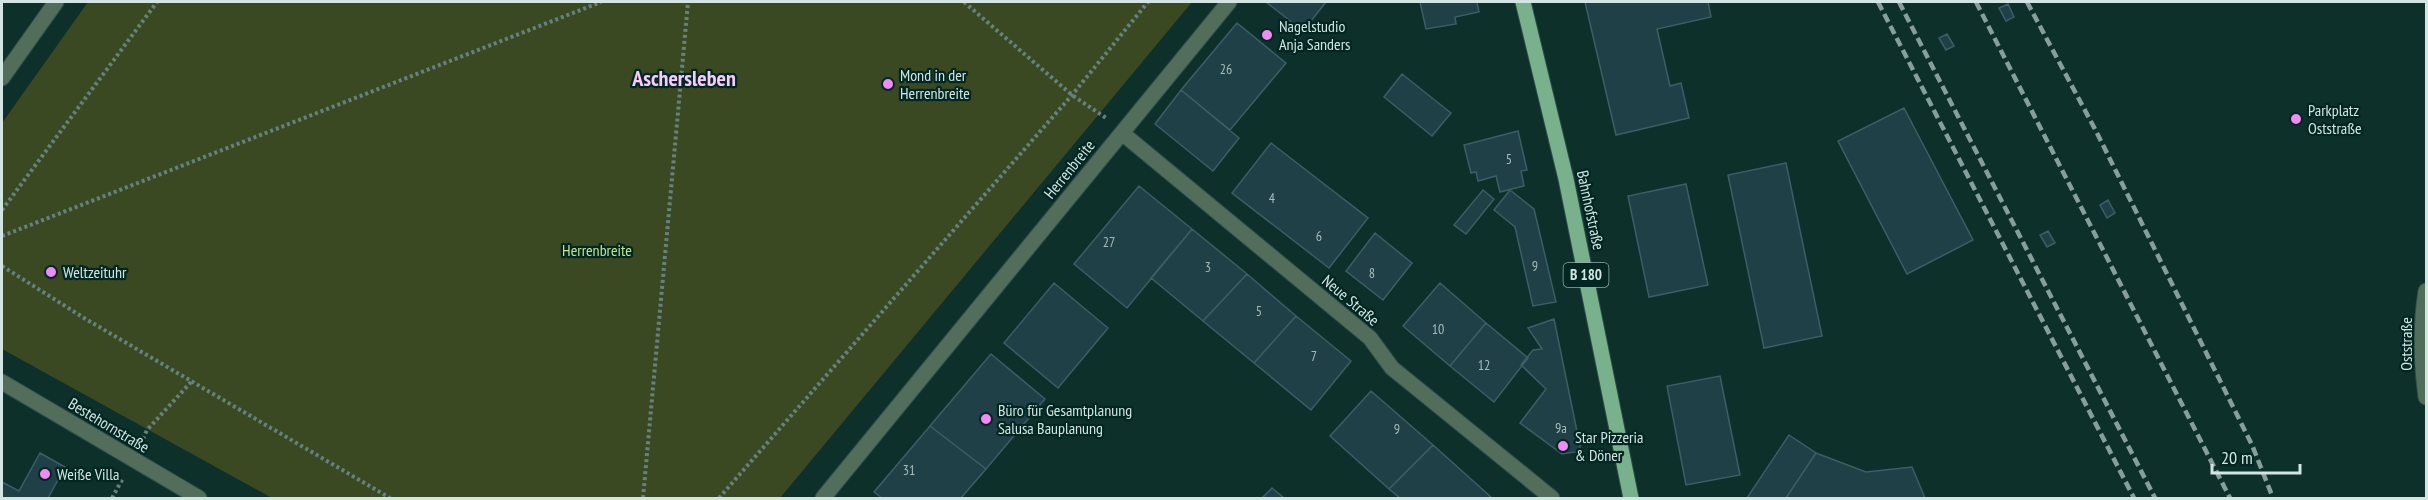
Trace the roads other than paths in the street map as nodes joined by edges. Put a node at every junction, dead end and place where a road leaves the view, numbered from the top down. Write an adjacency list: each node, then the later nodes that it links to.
1 (56, 2): 4 (street)
2 (1229, 2): 5 (street, Herrenbreite)
3 (1523, 2): 12 (main road, Bahnhofstraße / B 180)
4 (2, 78)
5 (1122, 133): 10 (street, Herrenbreite); 11 (street, Neue Straße)
6 (2427, 291): 8 (street, Oststraße)
7 (2, 382): 9 (street, Bestehornstraße)
8 (2427, 397)
9 (199, 498)
10 (823, 498)
11 (1552, 498)
12 (1631, 498)

